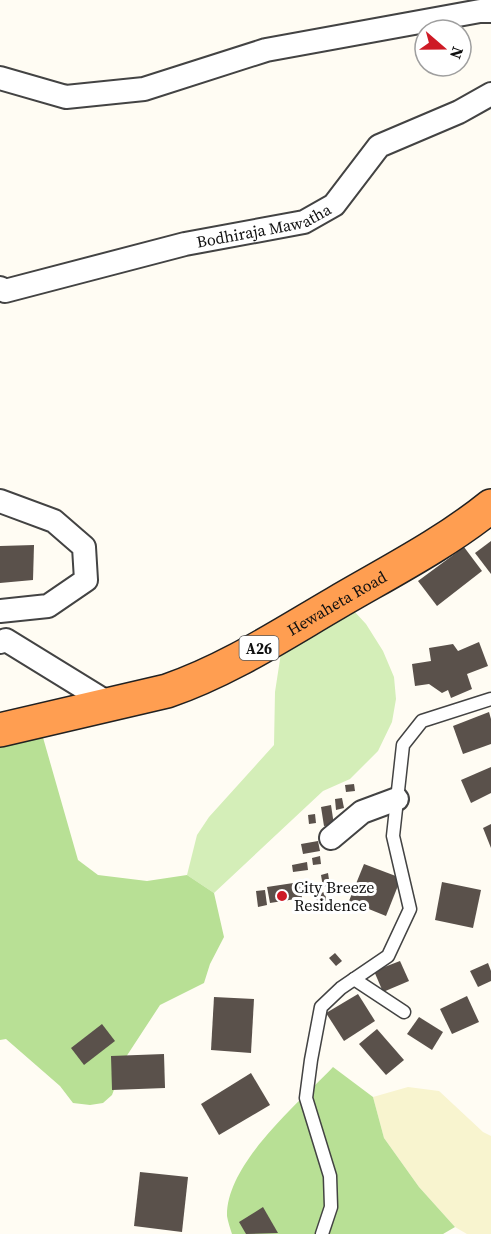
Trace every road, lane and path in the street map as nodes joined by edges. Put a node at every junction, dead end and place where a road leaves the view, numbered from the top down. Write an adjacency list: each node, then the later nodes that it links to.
1 (491, 11): 2 (street)
2 (0, 78)
3 (491, 94): 4 (street, Bodhiraja Mawatha)
4 (0, 288)
5 (0, 501): 7 (street)
6 (491, 506): 10 (highway, Hewaheta Road / A26)
7 (0, 611)
8 (0, 642): 10 (street)
9 (491, 699): 12 (lane)
10 (110, 704): 11 (highway, Hewaheta Road / A26)
11 (0, 730)
12 (397, 799): 13 (street); 14 (lane)
13 (332, 838)
14 (354, 979): 15 (lane); 16 (lane)
15 (404, 1012)
16 (322, 1234)

